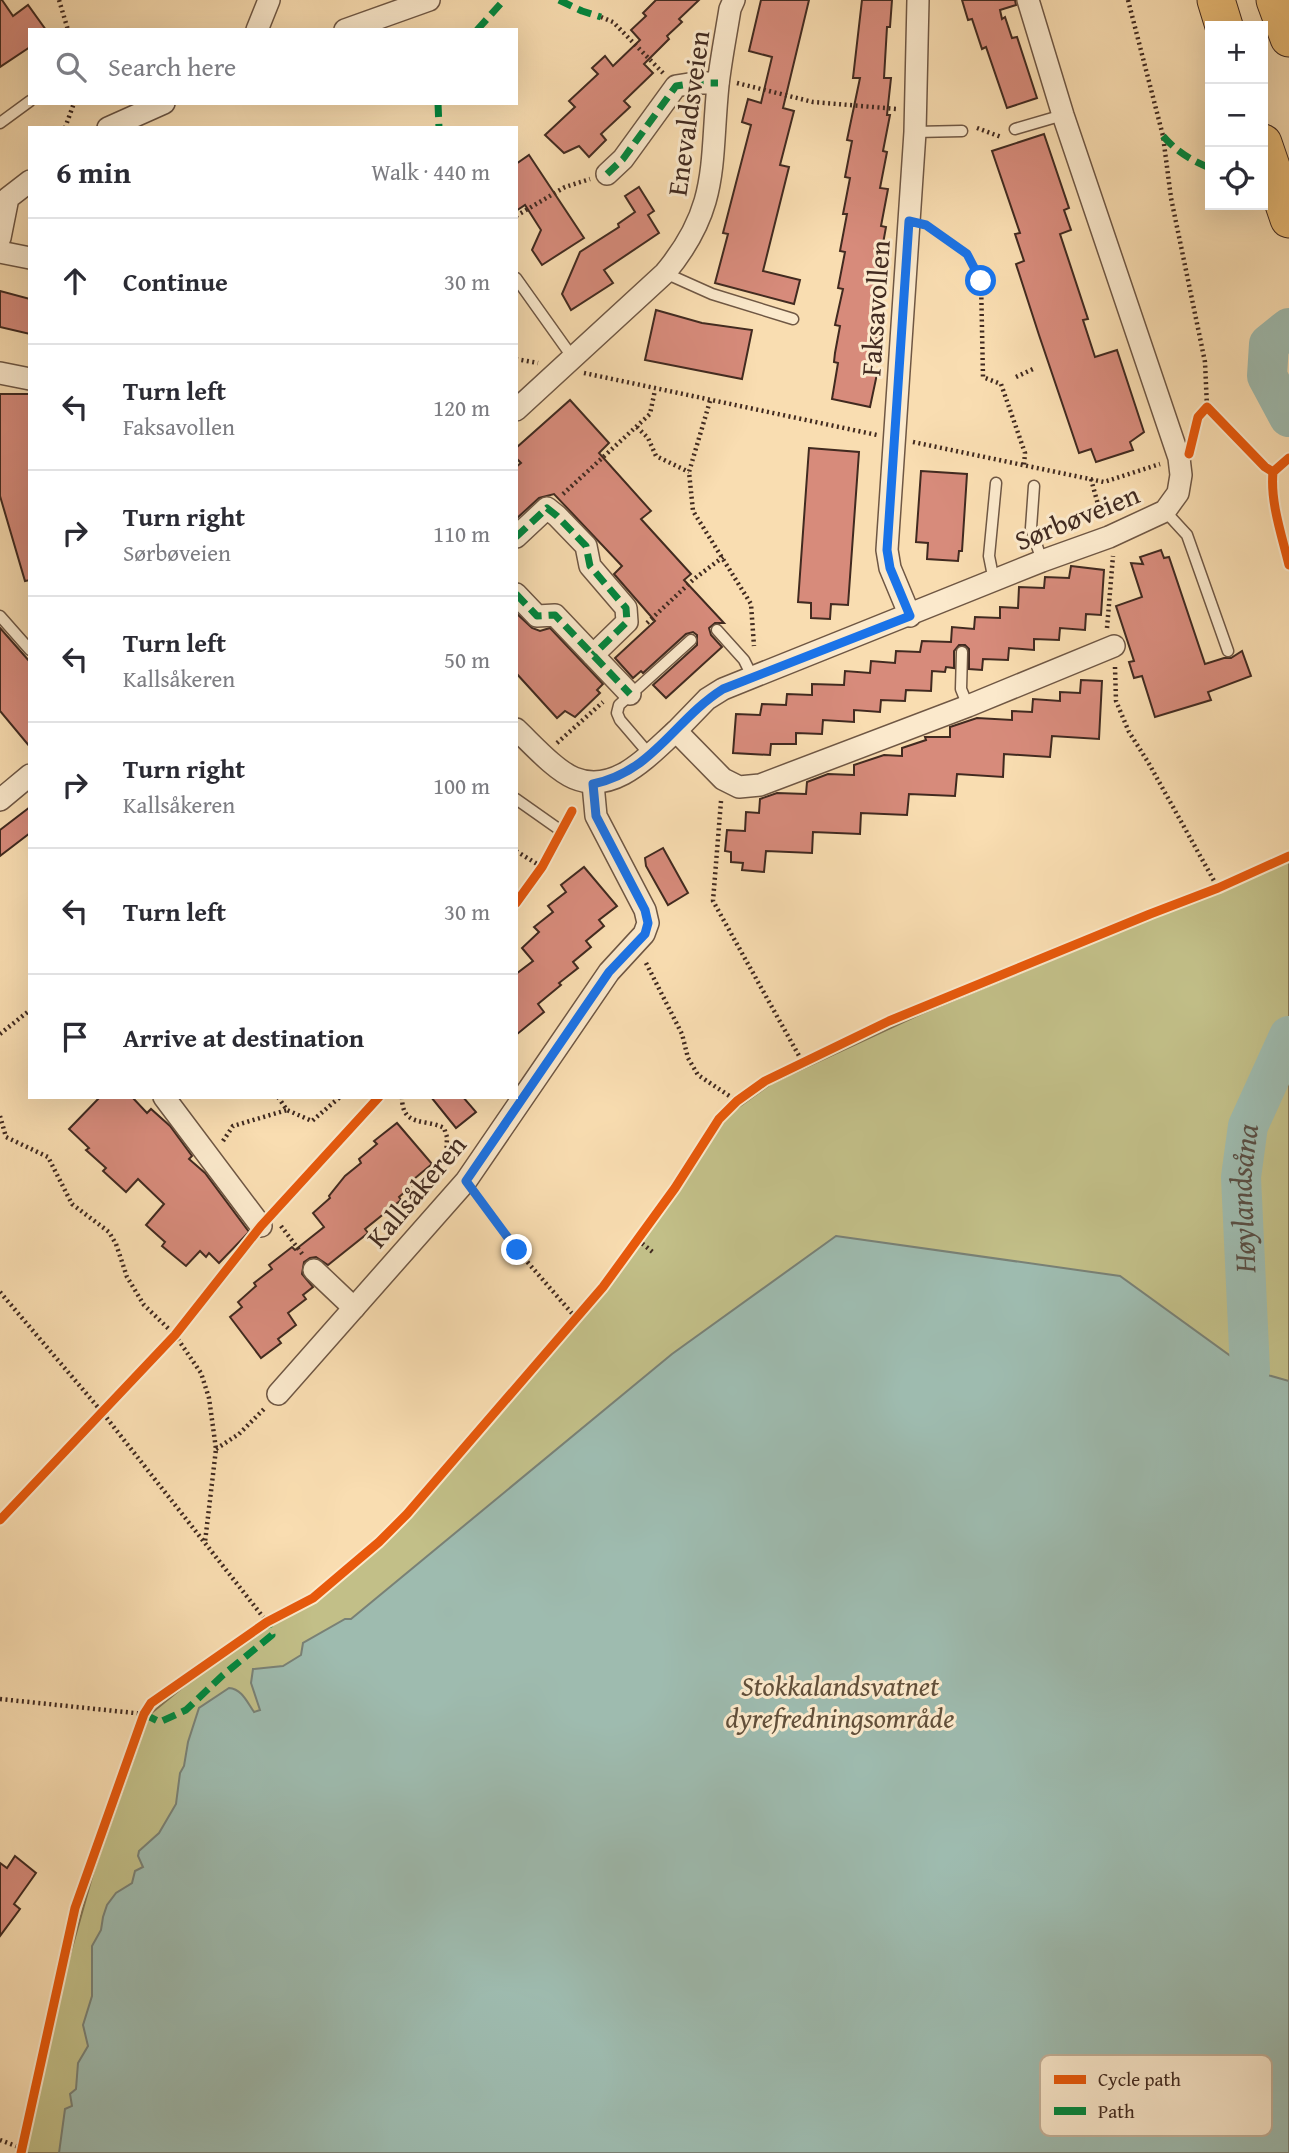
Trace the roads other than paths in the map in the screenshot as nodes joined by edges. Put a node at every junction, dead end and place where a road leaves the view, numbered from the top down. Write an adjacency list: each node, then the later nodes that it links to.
1 (269, 0): 9 (street)
2 (429, 0): 10 (street)
3 (734, 0): 12 (street, Enevaldsveien)
4 (918, 0): 20 (street, Faksavollen)
5 (1028, 0): 15 (street, Sørbøveien)
6 (1216, 0): 8 (highway)
7 (1275, 0): 11 (highway)
8 (1222, 21)
9 (258, 28)
10 (351, 28)
11 (1289, 38)
12 (718, 83): 22 (street); 29 (street, Enevaldsveien)
13 (28, 102): 16 (lane)
14 (160, 105): 17 (street)
15 (1063, 115): 18 (lane); 38 (street, Sørbøveien)
16 (0, 123)
17 (112, 126)
18 (1015, 129)
19 (962, 131): 20 (lane)
20 (915, 132): 44 (street, Faksavollen)
21 (1265, 147): 25 (highway)
22 (607, 174)
23 (28, 182): 24 (street)
24 (4, 192): 26 (street)
25 (1289, 219)
26 (0, 238)
27 (0, 252): 28 (street)
28 (28, 258)
29 (665, 273): 31 (lane); 32 (street, Enevaldsveien)
30 (518, 281): 32 (lane)
31 (793, 319)
32 (568, 363): 35 (street, Enevaldsveien)
33 (0, 373): 34 (street)
34 (28, 379)
35 (518, 408)
36 (996, 483): 41 (lane)
37 (1034, 486): 40 (lane)
38 (1165, 511): 40 (street, Sørbøveien); 49 (lane)
39 (518, 535): 51 (street)
40 (1042, 561): 41 (street, Sørbøveien)
41 (994, 582): 44 (street, Sørbøveien)
42 (518, 596): 51 (street)
43 (0, 616): 48 (lane)
44 (910, 616): 52 (street, Sørbøveien)
45 (717, 630): 52 (lane)
46 (691, 640): 53 (lane)
47 (1114, 646): 54 (street)
48 (28, 648)
49 (1228, 651)
50 (962, 652): 54 (lane)
51 (593, 655): 53 (street)
52 (752, 676): 56 (street, Sørbøveien)
53 (626, 690): 57 (lane)
54 (968, 706): 56 (street)
55 (518, 731): 59 (street)
56 (676, 731): 57 (street, Sørbøveien)
57 (650, 755): 59 (street, Sørbøveien)
58 (28, 777): 60 (street)
59 (593, 784): 66 (street, Kallsåkeren)
60 (0, 800)
61 (518, 800): 62 (lane)
62 (560, 830)
63 (166, 1099): 64 (street)
64 (267, 1220)
65 (314, 1270): 66 (street)
66 (354, 1308): 67 (street, Kallsåkeren)
67 (278, 1394)

